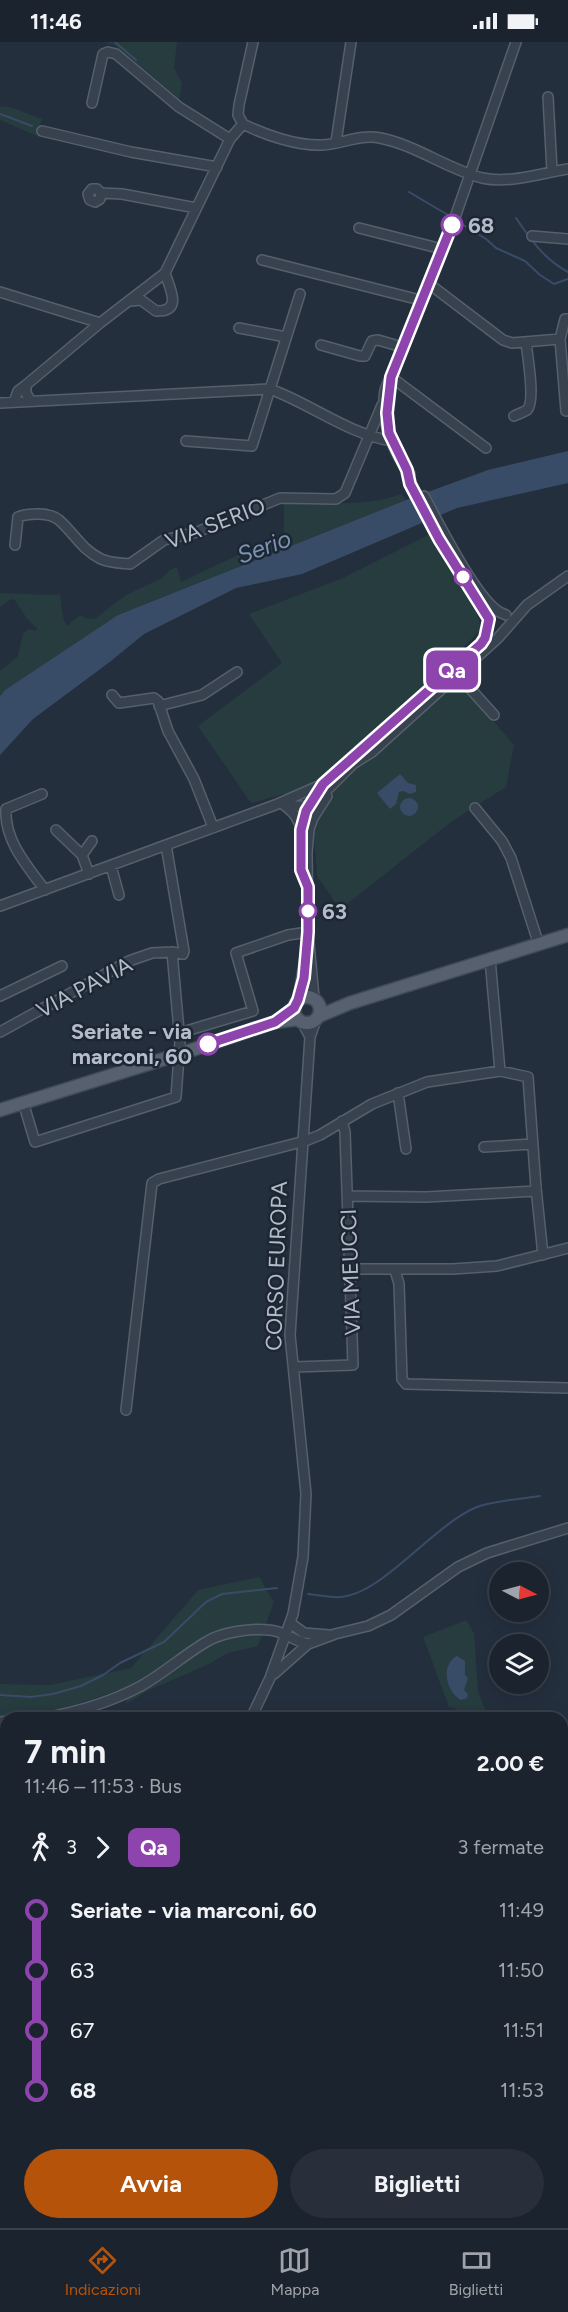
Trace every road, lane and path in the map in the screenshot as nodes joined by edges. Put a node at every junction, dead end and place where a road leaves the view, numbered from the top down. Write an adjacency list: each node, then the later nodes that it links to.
1 (253, 42): 6 (street)
2 (351, 42): 9 (street)
3 (516, 42): 13 (street)
4 (548, 97): 12 (street)
5 (92, 103): 8 (street)
6 (243, 124): 8 (street); 9 (street)
7 (42, 131): 10 (street)
8 (230, 139): 10 (street)
9 (336, 142): 13 (street)
10 (217, 167): 15 (street)
11 (568, 169): 12 (street)
12 (552, 171): 13 (street)
13 (472, 174): 19 (street)
14 (101, 193): 15 (street)
15 (196, 208): 21 (street)
16 (360, 228): 19 (street)
17 (532, 236): 18 (street)
18 (568, 239)
19 (442, 249): 22 (street)
20 (261, 260): 25 (street)
21 (165, 273): 26 (street); 26 (street)
22 (428, 283): 25 (street); 32 (street)
23 (0, 292): 28 (street)
24 (300, 294): 30 (street)
25 (420, 300): 34 (street)
26 (128, 301): 28 (street)
27 (568, 319): 31 (street)
28 (100, 323): 36 (street)
29 (239, 328): 30 (street)
30 (286, 337): 37 (street)
31 (560, 339): 32 (street); 42 (street)
32 (526, 342): 43 (street)
33 (321, 345): 34 (street)
34 (402, 347): 35 (street)
35 (391, 377): 41 (street); 46 (street); 48 (street)
36 (26, 385): 38 (street); 39 (street)
37 (270, 389): 38 (street); 45 (street); 47 (street)
38 (30, 400): 39 (street)
39 (14, 402): 40 (street)
40 (0, 403)
41 (382, 405): 44 (street); 46 (street)
42 (566, 411)
43 (514, 416)
44 (373, 426): 45 (street); 46 (street)
45 (368, 436): 46 (street); 50 (street, VIA SERIO)
46 (391, 437): 49 (street)
47 (186, 441)
48 (486, 448)
49 (442, 536): 53 (street); 54 (street)
50 (15, 545)
51 (568, 576): 52 (street)
52 (527, 605): 53 (street); 55 (street)
53 (502, 614): 54 (street); 55 (street)
54 (489, 622): 55 (street); 62 (street)
55 (505, 627): 57 (street)
56 (237, 672): 59 (street)
57 (457, 674): 60 (street); 61 (street)
58 (112, 695): 59 (street)
59 (159, 706): 67 (street)
60 (494, 715)
61 (372, 752): 65 (street); 75 (street, CORSO EUROPA)
62 (323, 784): 64 (street); 65 (street, CORSO EUROPA)
63 (42, 794): 76 (street)
64 (280, 805): 65 (street); 67 (street); 69 (street)
65 (310, 807): 69 (street, CORSO EUROPA)
66 (475, 808): 81 (street)
67 (213, 827): 71 (street)
68 (56, 830): 72 (street)
69 (301, 830): 75 (street, CORSO EUROPA)
70 (92, 841): 72 (street)
71 (166, 845): 73 (street); 82 (street)
72 (82, 855): 74 (street)
73 (111, 866): 74 (street); 77 (street)
74 (89, 874): 76 (street)
75 (308, 887): 79 (street, CORSO EUROPA)
76 (45, 890): 78 (street)
77 (119, 895)
78 (0, 906)
79 (308, 932): 86 (street, CORSO EUROPA); 88 (street, CORSO EUROPA); 90 (street)
80 (568, 935): 81 (main road)
81 (539, 945): 83 (main road)
82 (172, 952): 91 (street, VIA PAVIA); 93 (street)
83 (490, 959): 87 (main road); 94 (street)
84 (62, 966): 85 (street)
85 (0, 996)
86 (316, 1000): 87 (main road); 88 (main road); 89 (main road, CORSO EUROPA)
87 (339, 1007): 89 (main road)
88 (298, 1012): 89 (main road); 92 (street); 93 (main road)
89 (317, 1018): 92 (street, CORSO EUROPA)
90 (186, 1031)
91 (0, 1032)
92 (310, 1037): 99 (street, CORSO EUROPA)
93 (180, 1054): 96 (main road); 96 (street)
94 (500, 1071): 95 (street); 100 (street)
95 (399, 1093): 98 (street); 102 (street)
96 (23, 1102): 97 (main road)
97 (0, 1110)
98 (342, 1121): 99 (street); 104 (street, VIA MEUCCI)
99 (305, 1141): 109 (street, CORSO EUROPA); 111 (street)
100 (533, 1144): 101 (street); 103 (street)
101 (484, 1147)
102 (405, 1149)
103 (536, 1191): 104 (street); 106 (street)
104 (348, 1196): 107 (street, VIA MEUCCI)
105 (568, 1248): 106 (street)
106 (543, 1255): 108 (street)
107 (350, 1269): 108 (street); 109 (street, VIA MEUCCI)
108 (395, 1270): 110 (street)
109 (294, 1367): 113 (street, CORSO EUROPA)
110 (568, 1388)
111 (126, 1410)
112 (568, 1528): 115 (street)
113 (290, 1623): 114 (street, CORSO EUROPA); 115 (street)
114 (286, 1634): 116 (street); 117 (street, CORSO EUROPA); 118 (street)
115 (335, 1634): 116 (street)
116 (308, 1644): 117 (street)
117 (270, 1678): 119 (street, CORSO EUROPA)
118 (73, 1712)
119 (254, 1712)

